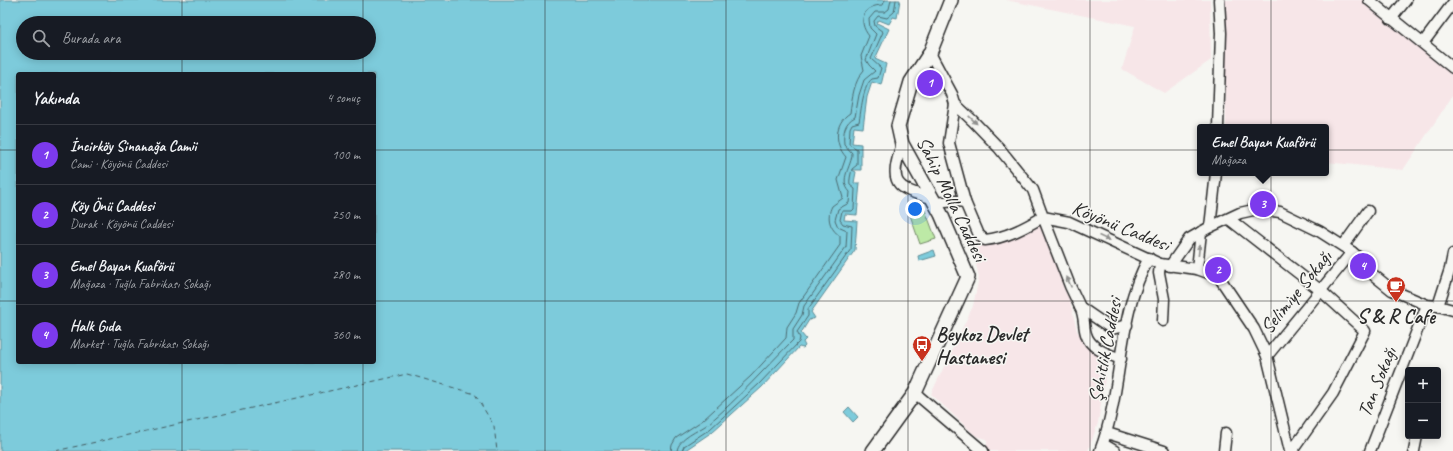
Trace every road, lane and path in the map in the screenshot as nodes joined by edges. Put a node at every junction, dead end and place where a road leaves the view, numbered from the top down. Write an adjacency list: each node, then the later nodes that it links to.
1 (951, 0): 8 (main road, Sahip Molla Caddesi)
2 (1219, 0): 11 (street)
3 (1369, 0): 6 (street)
4 (1406, 0): 6 (street)
5 (1453, 3): 7 (street)
6 (1391, 19): 7 (street)
7 (1423, 43): 9 (street)
8 (930, 53): 10 (street, Köyönü Caddesi); 12 (main road, Sahip Molla Caddesi)
9 (1453, 68)
10 (955, 104): 15 (street); 17 (street, Köyönü Caddesi, one-way to 17)
11 (1218, 124)
12 (902, 144): 14 (main road, Sahip Molla Caddesi); 14 (street)
13 (1216, 176): 19 (street)
14 (934, 200): 15 (street); 37 (main road, Sahip Molla Caddesi)
15 (964, 202): 17 (street)
16 (1368, 211): 21 (street)
17 (1043, 217): 24 (street, Köyönü Caddesi, one-way to 24); 31 (street, one-way to 17)
18 (1229, 219): 19 (street); 21 (street); 28 (street)
19 (1210, 227): 20 (street)
20 (1201, 232): 26 (street); 27 (street, one-way to 20)
21 (1342, 246): 22 (street)
22 (1352, 252): 28 (street, Selimiye Sokağı); 29 (street)
23 (1453, 254): 30 (street)
24 (1149, 258): 25 (street, Köyönü Caddesi); 34 (street, Şehitlik Caddesi)
25 (1160, 264): 26 (street, Köyönü Caddesi); 33 (street)
26 (1170, 266): 27 (street, Köyönü Caddesi)
27 (1197, 269): 35 (street, Köyönü Caddesi)
28 (1320, 290): 35 (street, Selimiye Sokağı); 47 (street)
29 (1427, 305): 30 (street); 48 (street, Tan Sokağı)
30 (1438, 306): 32 (street)
31 (1080, 307): 34 (street); 36 (street)
32 (1453, 310)
33 (1163, 321)
34 (1127, 325): 36 (street, Şehitlik Caddesi)
35 (1267, 356): 47 (street, Köyönü Caddesi)
36 (1121, 359): 38 (street, Şehitlik Caddesi)
37 (915, 393): 42 (main road, Sahip Molla Caddesi); 43 (street)
38 (1107, 433): 41 (street, Şehitlik Caddesi); 45 (street)
39 (1226, 433): 46 (street)
40 (1416, 439): 49 (street)
41 (1101, 448): 44 (street)
42 (873, 451)
43 (983, 451)
44 (1115, 451)
45 (1164, 451)
46 (1224, 451)
47 (1291, 451)
48 (1370, 451)
49 (1414, 451)

